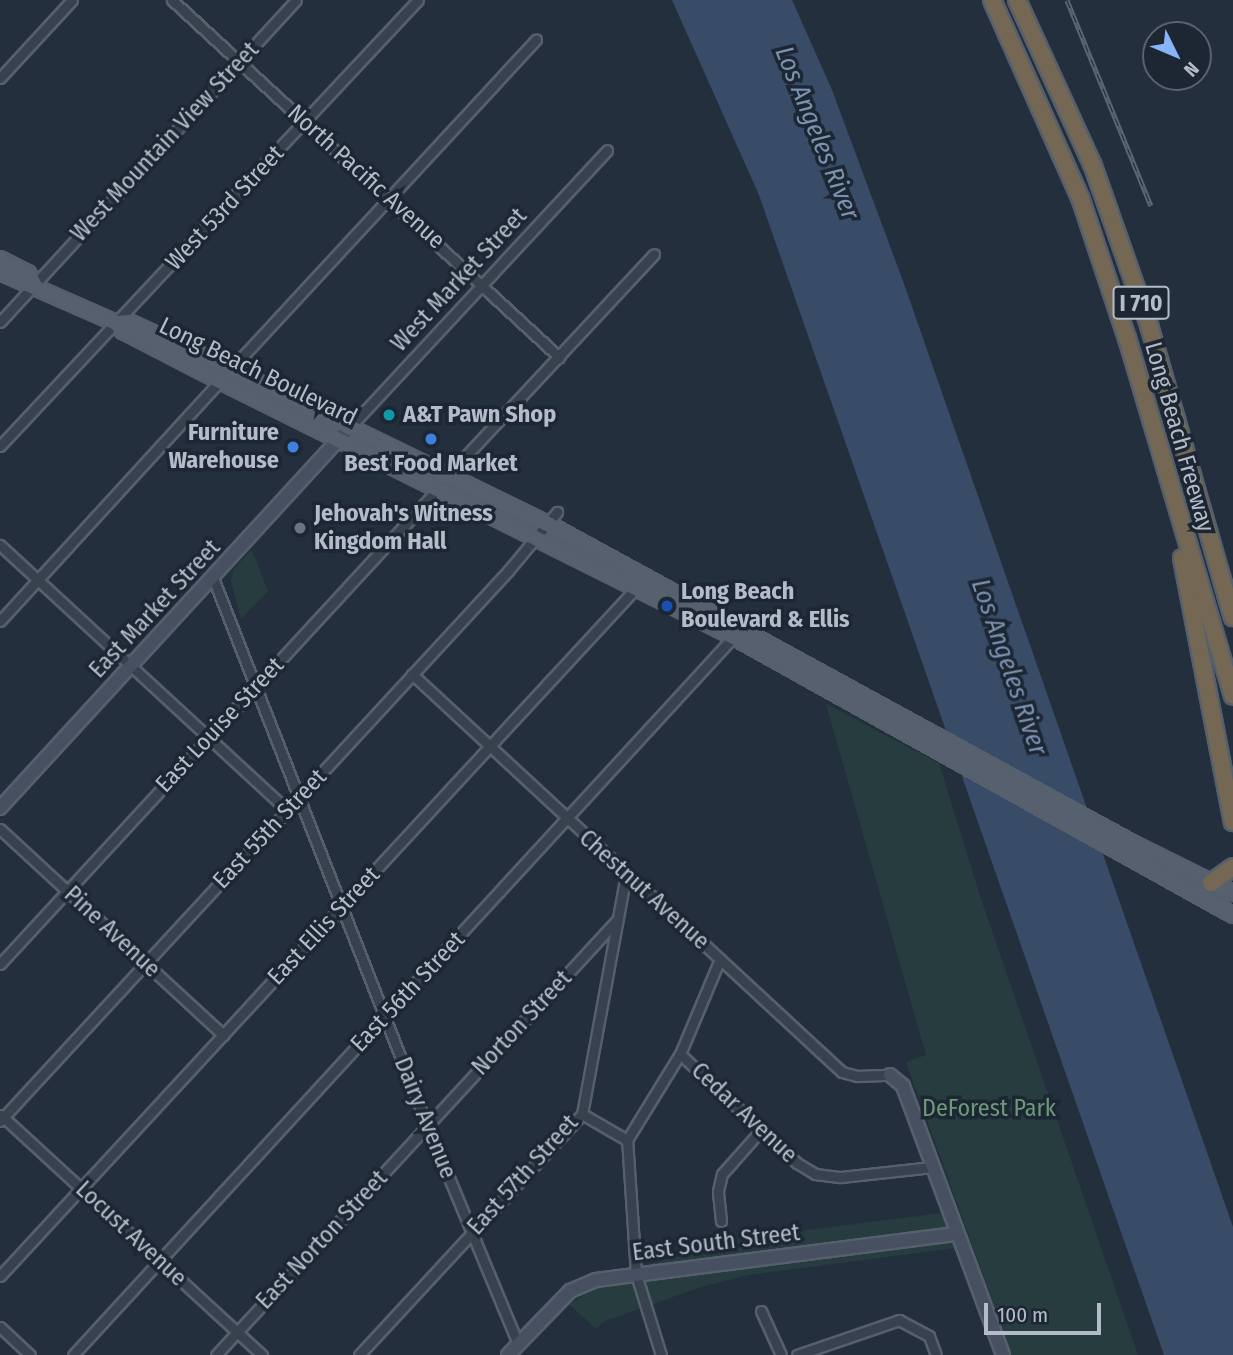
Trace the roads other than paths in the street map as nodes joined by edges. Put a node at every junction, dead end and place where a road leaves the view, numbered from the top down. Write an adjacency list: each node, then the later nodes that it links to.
1 (72, 0): 9 (street)
2 (172, 0): 8 (street, North Pacific Avenue)
3 (296, 0): 8 (street, West Mountain View Street)
4 (418, 0): 10 (street, West 53rd Street)
5 (992, 0): 25 (highway, Long Beach Freeway / I 710)
6 (1017, 0): 27 (highway, Long Beach Freeway / I 710)
7 (536, 40): 12 (street)
8 (239, 62): 10 (street, North Pacific Avenue); 16 (street, West Mountain View Street)
9 (0, 78)
10 (307, 122): 12 (street, North Pacific Avenue); 19 (street, West 53rd Street)
11 (607, 150): 17 (street, West Market Street)
12 (389, 197): 17 (street, North Pacific Avenue); 21 (street)
13 (654, 254): 20 (street, East Louise Street)
14 (0, 259): 16 (main road, Long Beach Boulevard)
15 (0, 272): 16 (main road, Long Beach Boulevard)
16 (34, 284): 18 (street, West Mountain View Street); 19 (main road, Long Beach Boulevard)
17 (484, 284): 20 (street, North Pacific Avenue); 23 (street, West Market Street)
18 (0, 322)
19 (116, 323): 21 (main road, Long Beach Boulevard); 22 (main road, Long Beach Boulevard); 24 (street, West 53rd Street)
20 (559, 357): 26 (street, East Louise Street)
21 (231, 369): 23 (main road, Long Beach Boulevard)
22 (220, 381): 23 (main road, Long Beach Boulevard); 33 (street)
23 (344, 433): 26 (main road, Long Beach Boulevard); 31 (street, East Market Street)
24 (0, 446)
25 (1167, 477): 41 (highway, Long Beach Freeway / I 710); 48 (highway)
26 (444, 481): 28 (main road, Long Beach Boulevard); 40 (street, East Louise Street)
27 (1201, 495): 32 (highway); 35 (highway, Long Beach Freeway / I 710)
28 (548, 524): 30 (main road, Long Beach Boulevard); 34 (main road, Long Beach Boulevard); 39 (street, East 55th Street)
29 (0, 545): 33 (street)
30 (648, 576): 34 (street, East Ellis Street); 37 (main road, Long Beach Boulevard)
31 (213, 578): 38 (street, East Market Street); 40 (street, Dairy Avenue)
32 (1233, 579)
33 (38, 580): 36 (street); 38 (street)
34 (637, 587): 37 (main road, Long Beach Boulevard); 43 (street, East Ellis Street)
35 (1233, 617)
36 (0, 621)
37 (738, 632): 47 (street, East 56th Street); 50 (main road, Long Beach Boulevard)
38 (131, 666): 42 (street); 45 (street, East Market Street)
39 (412, 674): 43 (street, Chestnut Avenue); 44 (street, East 55th Street)
40 (255, 687): 42 (street, East Louise Street); 44 (street, Dairy Avenue)
41 (1233, 696)
42 (209, 738): 46 (street); 54 (street, East Louise Street)
43 (489, 746): 47 (street, Chestnut Avenue); 56 (street, East Ellis Street)
44 (298, 798): 46 (street, East 55th Street); 56 (street, Dairy Avenue)
45 (0, 808)
46 (287, 810): 61 (street, East 55th Street)
47 (567, 819): 52 (street, Chestnut Avenue); 62 (street, East 56th Street)
48 (1233, 822)
49 (0, 830): 54 (street, Pine Avenue)
50 (1129, 848): 53 (main road, Long Beach Boulevard); 57 (main road, Long Beach Boulevard)
51 (1233, 867): 53 (highway)
52 (626, 874): 58 (street, East 57th Street); 59 (street, Chestnut Avenue)
53 (1212, 883): 55 (main road, Long Beach Boulevard)
54 (67, 891): 60 (street, East Louise Street); 61 (street, Pine Avenue)
55 (1233, 893)
56 (342, 905): 62 (street, Dairy Avenue); 63 (street, East Ellis Street)
57 (1233, 915)
58 (617, 920): 66 (street, East 57th Street); 68 (street, Norton Street)
59 (720, 959): 64 (street); 65 (street, Chestnut Avenue)
60 (0, 964)
61 (146, 964): 63 (street, Pine Avenue); 67 (street, East 55th Street)
62 (385, 1017): 68 (street, Dairy Avenue); 76 (street, East 56th Street)
63 (223, 1035): 72 (street, East Ellis Street)
64 (680, 1054): 69 (street, Cedar Avenue); 70 (street)
65 (890, 1075): 71 (street)
66 (582, 1114): 70 (street); 74 (street, East 57th Street)
67 (1, 1117): 72 (street, Locust Avenue)
68 (427, 1125): 74 (street, Dairy Avenue); 81 (street, East Norton Street)
69 (761, 1130): 71 (street, Cedar Avenue); 73 (street)
70 (627, 1140): 77 (street)
71 (932, 1167): 75 (street)
72 (81, 1188): 76 (street, Locust Avenue); 78 (street, East Ellis Street)
73 (721, 1221)
74 (471, 1233): 82 (street, Dairy Avenue); 87 (street, East 57th Street)
75 (957, 1234): 77 (street, East South Street); 93 (street)
76 (160, 1261): 81 (street, Locust Avenue); 84 (street, East 56th Street)
77 (635, 1274): 82 (street, East South Street); 89 (street)
78 (0, 1276)
79 (761, 1311): 90 (street)
80 (0, 1327): 83 (street)
81 (237, 1332): 85 (street, East Norton Street); 86 (street, Locust Avenue)
82 (518, 1345): 88 (street, East South Street)
83 (30, 1355)
84 (73, 1355)
85 (216, 1355)
86 (262, 1355)
87 (359, 1355)
88 (508, 1355)
89 (661, 1355)
90 (781, 1355)
91 (797, 1355): 92 (street)
92 (936, 1355)
93 (1003, 1355)

